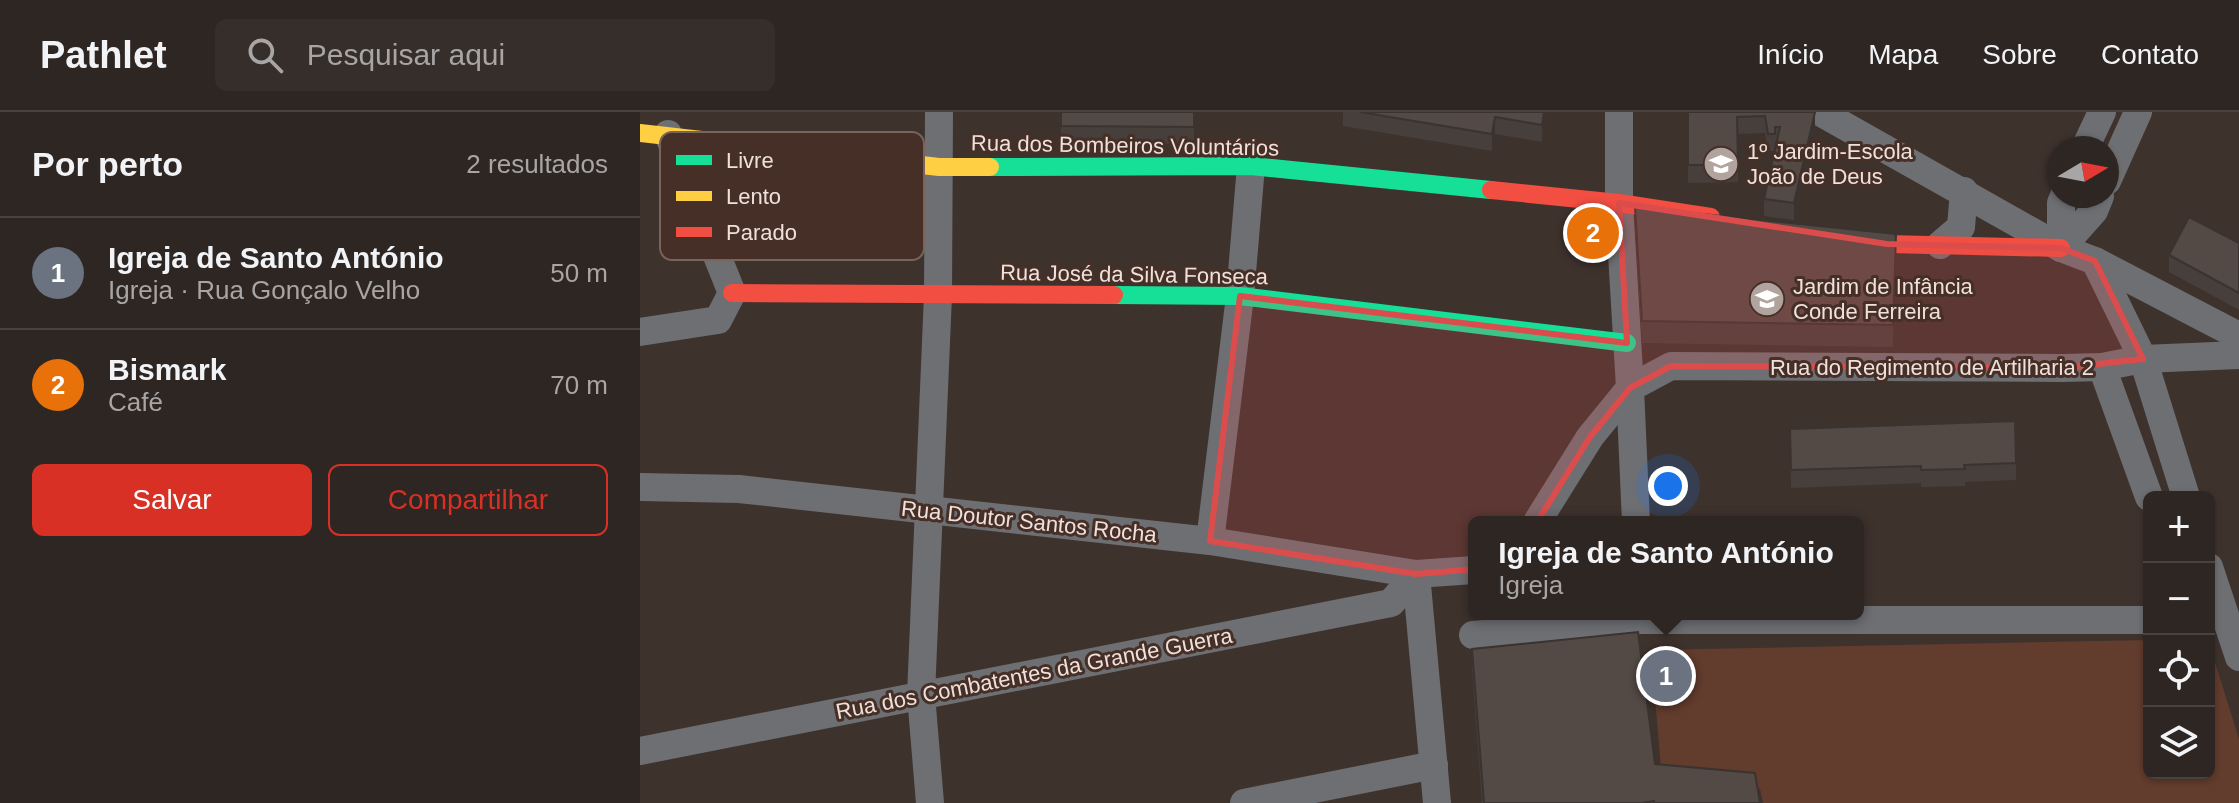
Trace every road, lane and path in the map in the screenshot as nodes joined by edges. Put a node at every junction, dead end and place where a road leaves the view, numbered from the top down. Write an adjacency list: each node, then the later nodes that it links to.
1 (939, 112): 12 (street)
2 (1619, 112): 14 (street)
3 (1820, 112): 13 (street)
4 (2102, 112): 8 (street)
5 (2138, 112): 9 (street)
6 (640, 133): 7 (street, Rua dos Bombeiros Voluntários)
7 (660, 134)
8 (2091, 136)
9 (2119, 154)
10 (924, 165): 12 (street, Rua dos Bombeiros Voluntários)
11 (1251, 166): 12 (street, Rua dos Bombeiros Voluntários); 14 (street, Rua dos Bombeiros Voluntários); 25 (street)
12 (939, 167): 24 (street)
13 (1964, 191): 19 (street); 20 (street)
14 (1619, 203): 17 (street, Rua dos Bombeiros Voluntários); 28 (street)
15 (2061, 208): 20 (street)
16 (2095, 208): 20 (street)
17 (1724, 219)
18 (1829, 235): 19 (street)
19 (1940, 245): 20 (street)
20 (2061, 248): 22 (street)
21 (719, 260): 23 (street)
22 (2095, 261): 27 (street); 30 (street)
23 (732, 293): 24 (street, Rua José da Silva Fonseca); 26 (street)
24 (938, 295): 25 (street, Rua José da Silva Fonseca); 38 (street)
25 (1240, 296): 28 (street, Rua José da Silva Fonseca); 41 (street)
26 (640, 332)
27 (2239, 336)
28 (1627, 343): 32 (street)
29 (2239, 355): 30 (street, Rua do Regimento de Artilharia 2)
30 (2143, 359): 31 (street, Rua do Regimento de Artilharia 2); 33 (street)
31 (2102, 367): 32 (street, Rua do Regimento de Artilharia 2); 34 (street)
32 (1630, 388): 39 (street); 40 (street)
33 (2162, 427): 34 (street); 37 (street)
34 (2128, 439): 36 (street)
35 (640, 487): 38 (street, Rua Doutor Santos Rocha)
36 (2147, 491)
37 (2184, 491)
38 (931, 511): 41 (street, Rua Doutor Santos Rocha); 51 (street)
39 (1541, 516)
40 (1636, 516)
41 (1210, 541): 43 (street, Rua Doutor Santos Rocha)
42 (1468, 570): 43 (street, Rua Doutor Santos Rocha)
43 (1416, 574): 51 (street, Rua dos Combatentes da Grande Guerra); 53 (street)
44 (2215, 587): 48 (street)
45 (1864, 618): 47 (street)
46 (1612, 620): 49 (street)
47 (2143, 620)
48 (2225, 620): 50 (street)
49 (1473, 635)
50 (2239, 657)
51 (921, 695): 52 (street, Rua dos Combatentes da Grande Guerra); 54 (street)
52 (640, 751)
53 (1434, 765): 55 (street); 56 (street)
54 (930, 803)
55 (1244, 803)
56 (1437, 803)

